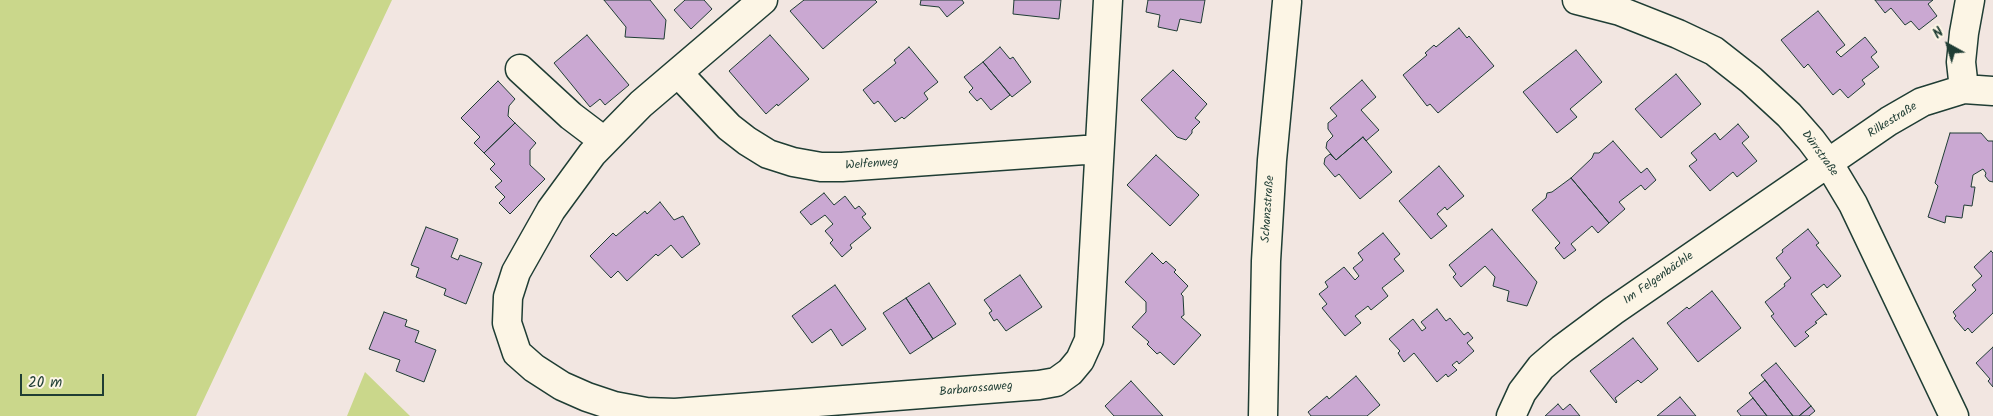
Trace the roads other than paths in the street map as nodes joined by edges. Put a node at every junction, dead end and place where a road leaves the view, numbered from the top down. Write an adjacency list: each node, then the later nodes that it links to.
1 (763, 0): 7 (street)
2 (1108, 0): 11 (street, Barbarossaweg)
3 (1577, 0): 12 (street, Dürrstraße)
4 (1970, 0): 8 (street)
5 (1292, 1): 13 (street, Schanzstraße)
6 (520, 69): 10 (street)
7 (678, 73): 10 (street); 11 (street, Welfenweg)
8 (1964, 89): 9 (street, Rilkestraße); 12 (street, Rilkestraße)
9 (1993, 91)
10 (604, 141): 11 (street, Barbarossaweg)
11 (1099, 149)
12 (1829, 164): 14 (street, Im Felgenbächle); 15 (street, Dürrstraße)
13 (1263, 416)
14 (1511, 416)
15 (1954, 416)

